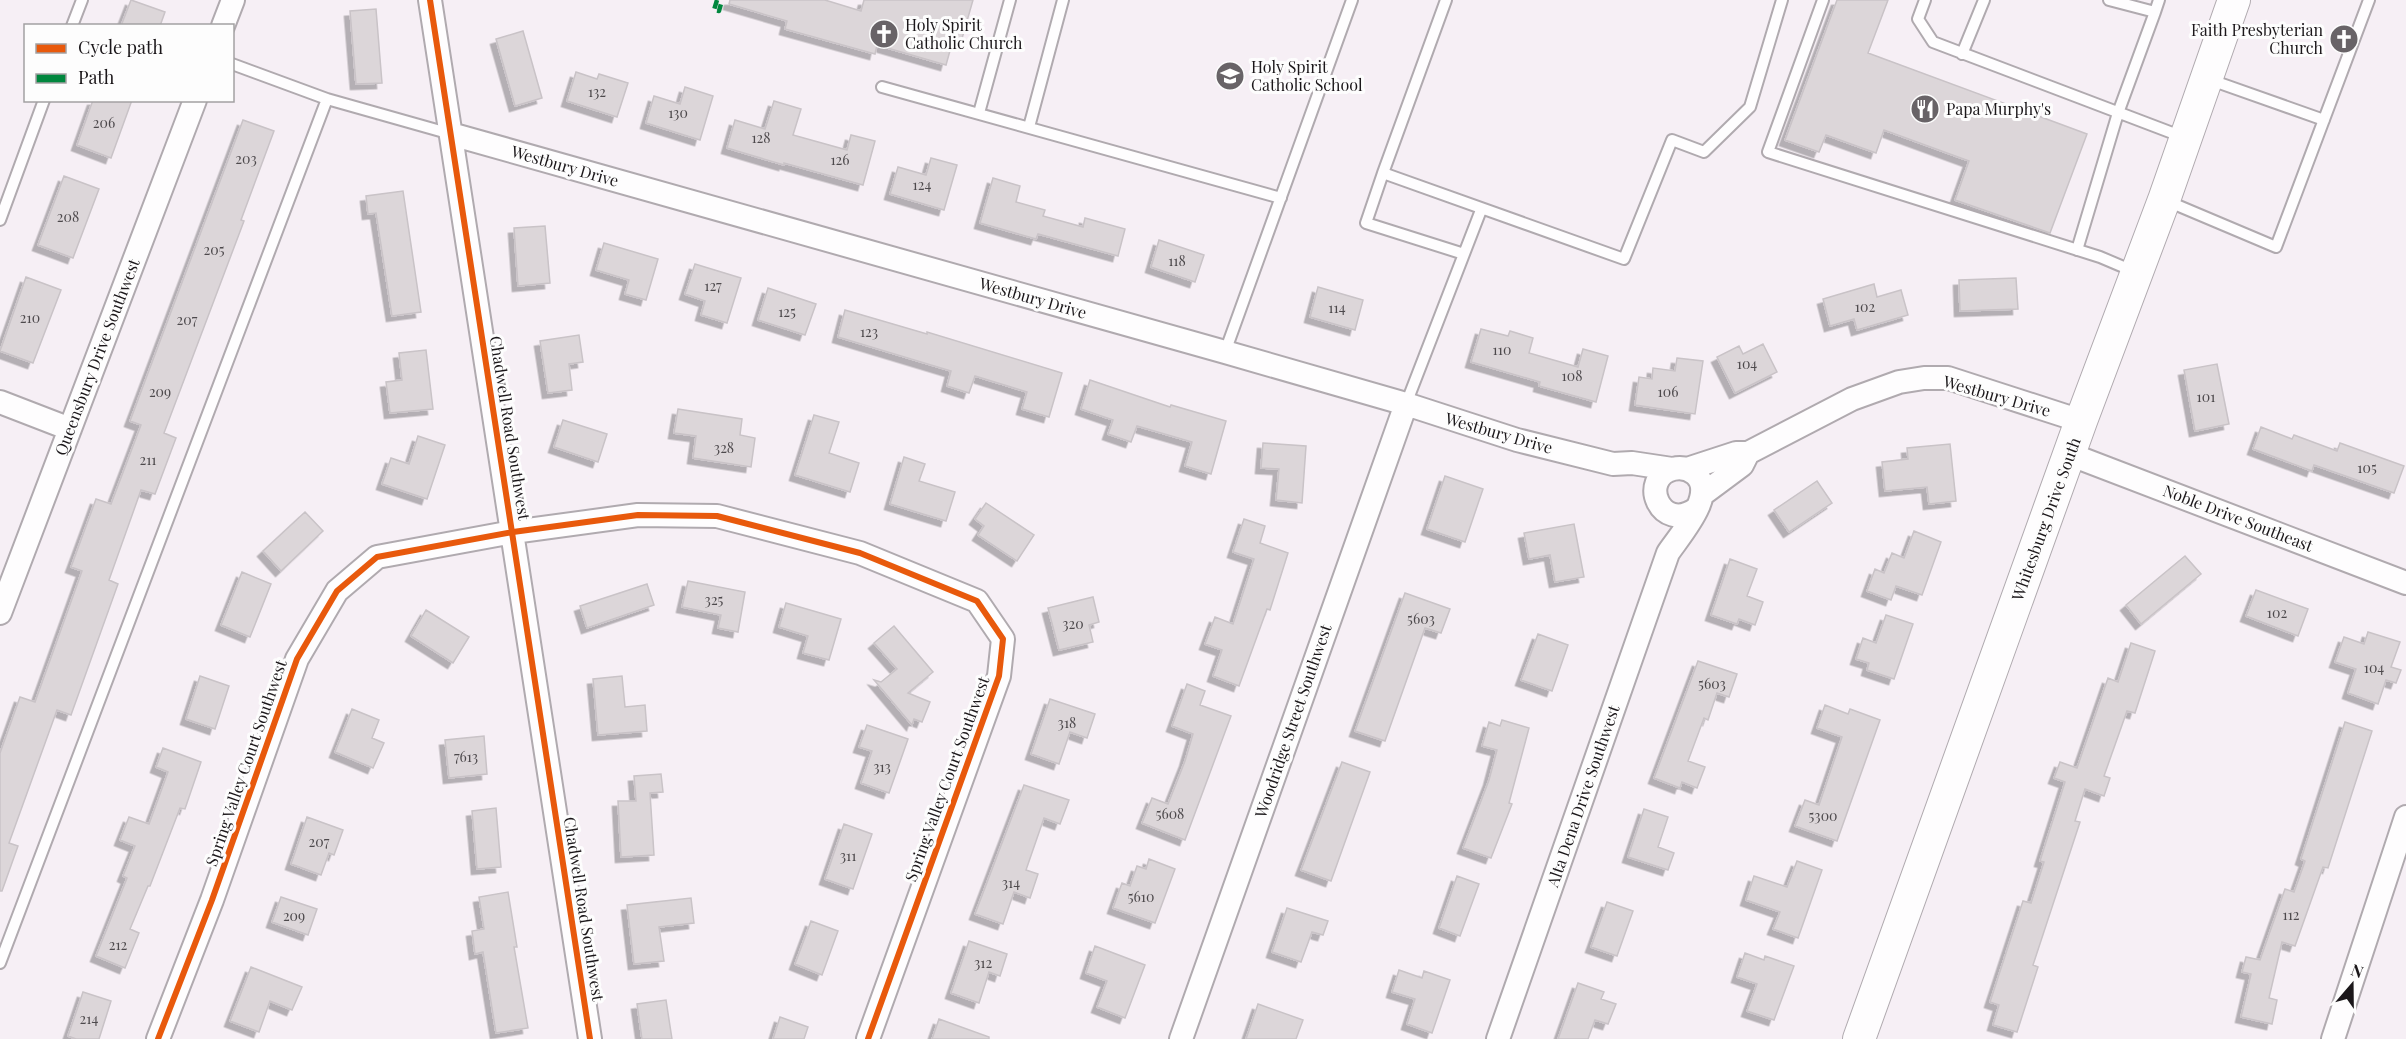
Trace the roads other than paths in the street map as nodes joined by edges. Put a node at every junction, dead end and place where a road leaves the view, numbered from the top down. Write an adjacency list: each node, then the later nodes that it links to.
1 (82, 0): 17 (lane)
2 (233, 0): 18 (street)
3 (430, 0): 30 (street, Chadwell Road Southwest)
4 (1010, 0): 26 (lane)
5 (1063, 0): 29 (lane)
6 (1352, 0): 33 (lane)
7 (1446, 0): 32 (lane)
8 (1782, 0): 35 (lane)
9 (1822, 0): 37 (lane)
10 (1924, 0): 19 (lane)
11 (1984, 0): 19 (lane)
12 (2109, 0): 16 (lane)
13 (2159, 0): 16 (lane)
14 (2234, 0): 21 (main road, Whitesburg Drive South)
15 (2369, 0): 28 (lane)
16 (2155, 12): 27 (lane)
17 (73, 24)
18 (224, 24)
19 (1962, 54): 27 (lane)
20 (234, 65): 23 (lane)
21 (2205, 78): 28 (lane); 31 (main road, Whitesburg Drive South)
22 (882, 87): 26 (lane)
23 (327, 99): 30 (lane); 56 (lane)
24 (43, 102): 36 (lane)
25 (194, 102): 44 (street, Queensbury Drive Southwest)
26 (979, 113): 29 (lane)
27 (2118, 113): 31 (lane); 37 (lane)
28 (2324, 120): 34 (lane)
29 (1029, 127): 33 (lane)
30 (451, 134): 40 (street, Westbury Drive); 51 (street, Chadwell Road Southwest)
31 (2185, 138): 34 (main road, Whitesburg Drive South)
32 (1383, 173): 35 (lane); 38 (lane)
33 (1281, 198): 40 (lane)
34 (2164, 200): 39 (main road, Whitesburg Drive South)
35 (1481, 210): 38 (lane)
36 (0, 220)
37 (2076, 250): 39 (lane)
38 (1464, 254): 42 (lane)
39 (2136, 272): 43 (main road, Whitesburg Drive South)
40 (1225, 352): 42 (street, Westbury Drive)
41 (0, 402): 44 (street)
42 (1406, 405): 47 (street, Westbury Drive); 60 (street, Woodridge Street Southwest)
43 (2081, 422): 45 (street, Westbury Drive); 46 (main road, Whitesburg Drive South)
44 (70, 429): 54 (street, Queensbury Drive Southwest)
45 (1748, 453): 48 (street, Westbury Drive); 50 (street, Westbury Drive)
46 (2069, 454): 53 (street, Noble Drive Southeast); 62 (main road, Whitesburg Drive South)
47 (1613, 464): 48 (street, Westbury Drive); 49 (street, Westbury Drive)
48 (1679, 469): 49 (street); 50 (street)
49 (1658, 500): 50 (street); 52 (street, Alta Dena Drive Southwest)
50 (1700, 501): 52 (street, Alta Dena Drive Southwest)
51 (513, 532): 57 (street, Spring Valley Court Southwest); 58 (street, Chadwell Road Southwest); 59 (street, Spring Valley Court Southwest)
52 (1668, 553): 61 (street, Alta Dena Drive Southwest)
53 (2406, 583)
54 (0, 613)
55 (2406, 817): 63 (street)
56 (0, 963)
57 (158, 1039)
58 (590, 1039)
59 (868, 1039)
60 (1181, 1039)
61 (1498, 1039)
62 (1859, 1039)
63 (2333, 1039)

